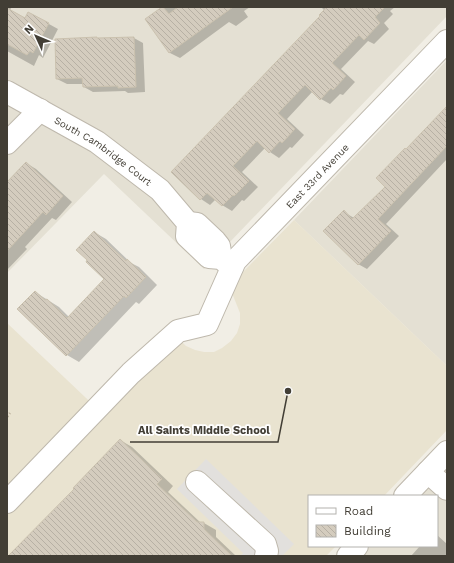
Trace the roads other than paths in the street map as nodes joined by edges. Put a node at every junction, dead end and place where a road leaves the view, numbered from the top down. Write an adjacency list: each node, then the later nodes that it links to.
1 (447, 41): 5 (street, East 33rd Avenue)
2 (7, 92): 3 (street, South Cambridge Court)
3 (40, 110): 4 (street); 5 (street, South Cambridge Court)
4 (7, 143)
5 (226, 262): 11 (street, East 33rd Avenue)
6 (447, 452): 7 (street)
7 (428, 472): 9 (street); 10 (street)
8 (197, 482): 13 (street)
9 (447, 489)
10 (406, 495)
11 (7, 502)
12 (356, 547): 14 (street)
13 (266, 556)
14 (348, 556)

